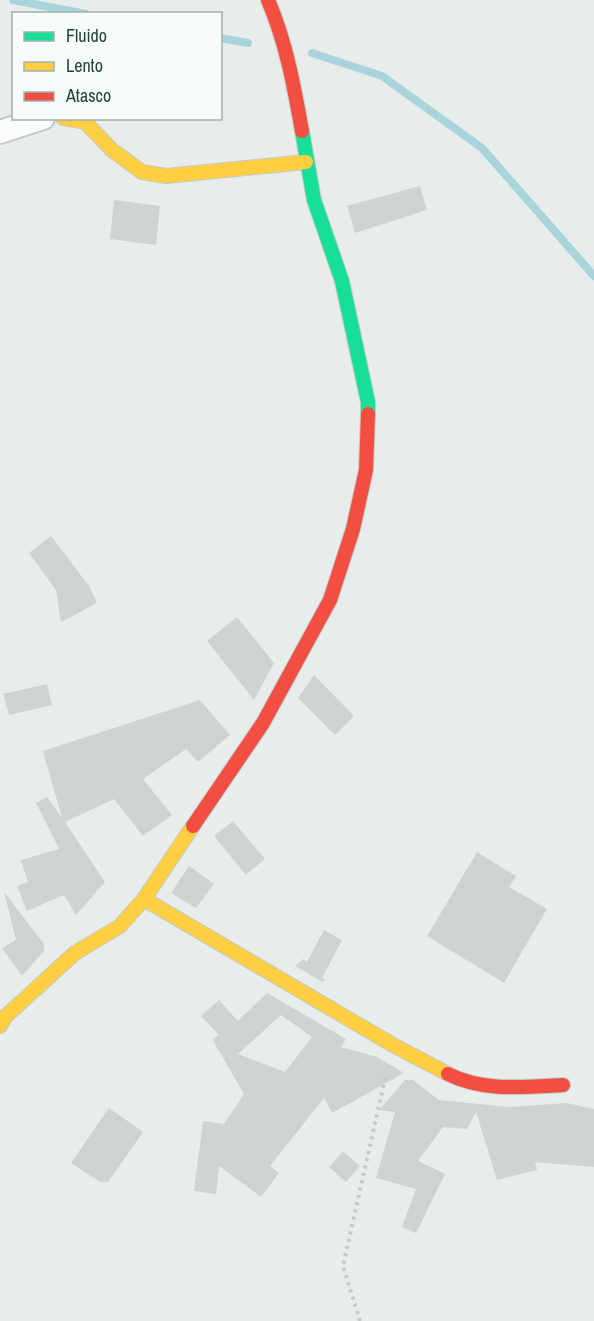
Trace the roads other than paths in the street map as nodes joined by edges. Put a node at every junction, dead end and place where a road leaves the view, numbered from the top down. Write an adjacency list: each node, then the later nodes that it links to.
1 (268, 0): 3 (main road)
2 (287, 9): 3 (main road)
3 (279, 26): 7 (main road)
4 (37, 120): 6 (street)
5 (72, 120): 7 (main road)
6 (0, 132)
7 (306, 162): 8 (main road)
8 (144, 899): 9 (main road); 10 (main road)
9 (2, 1017)
10 (563, 1085)

